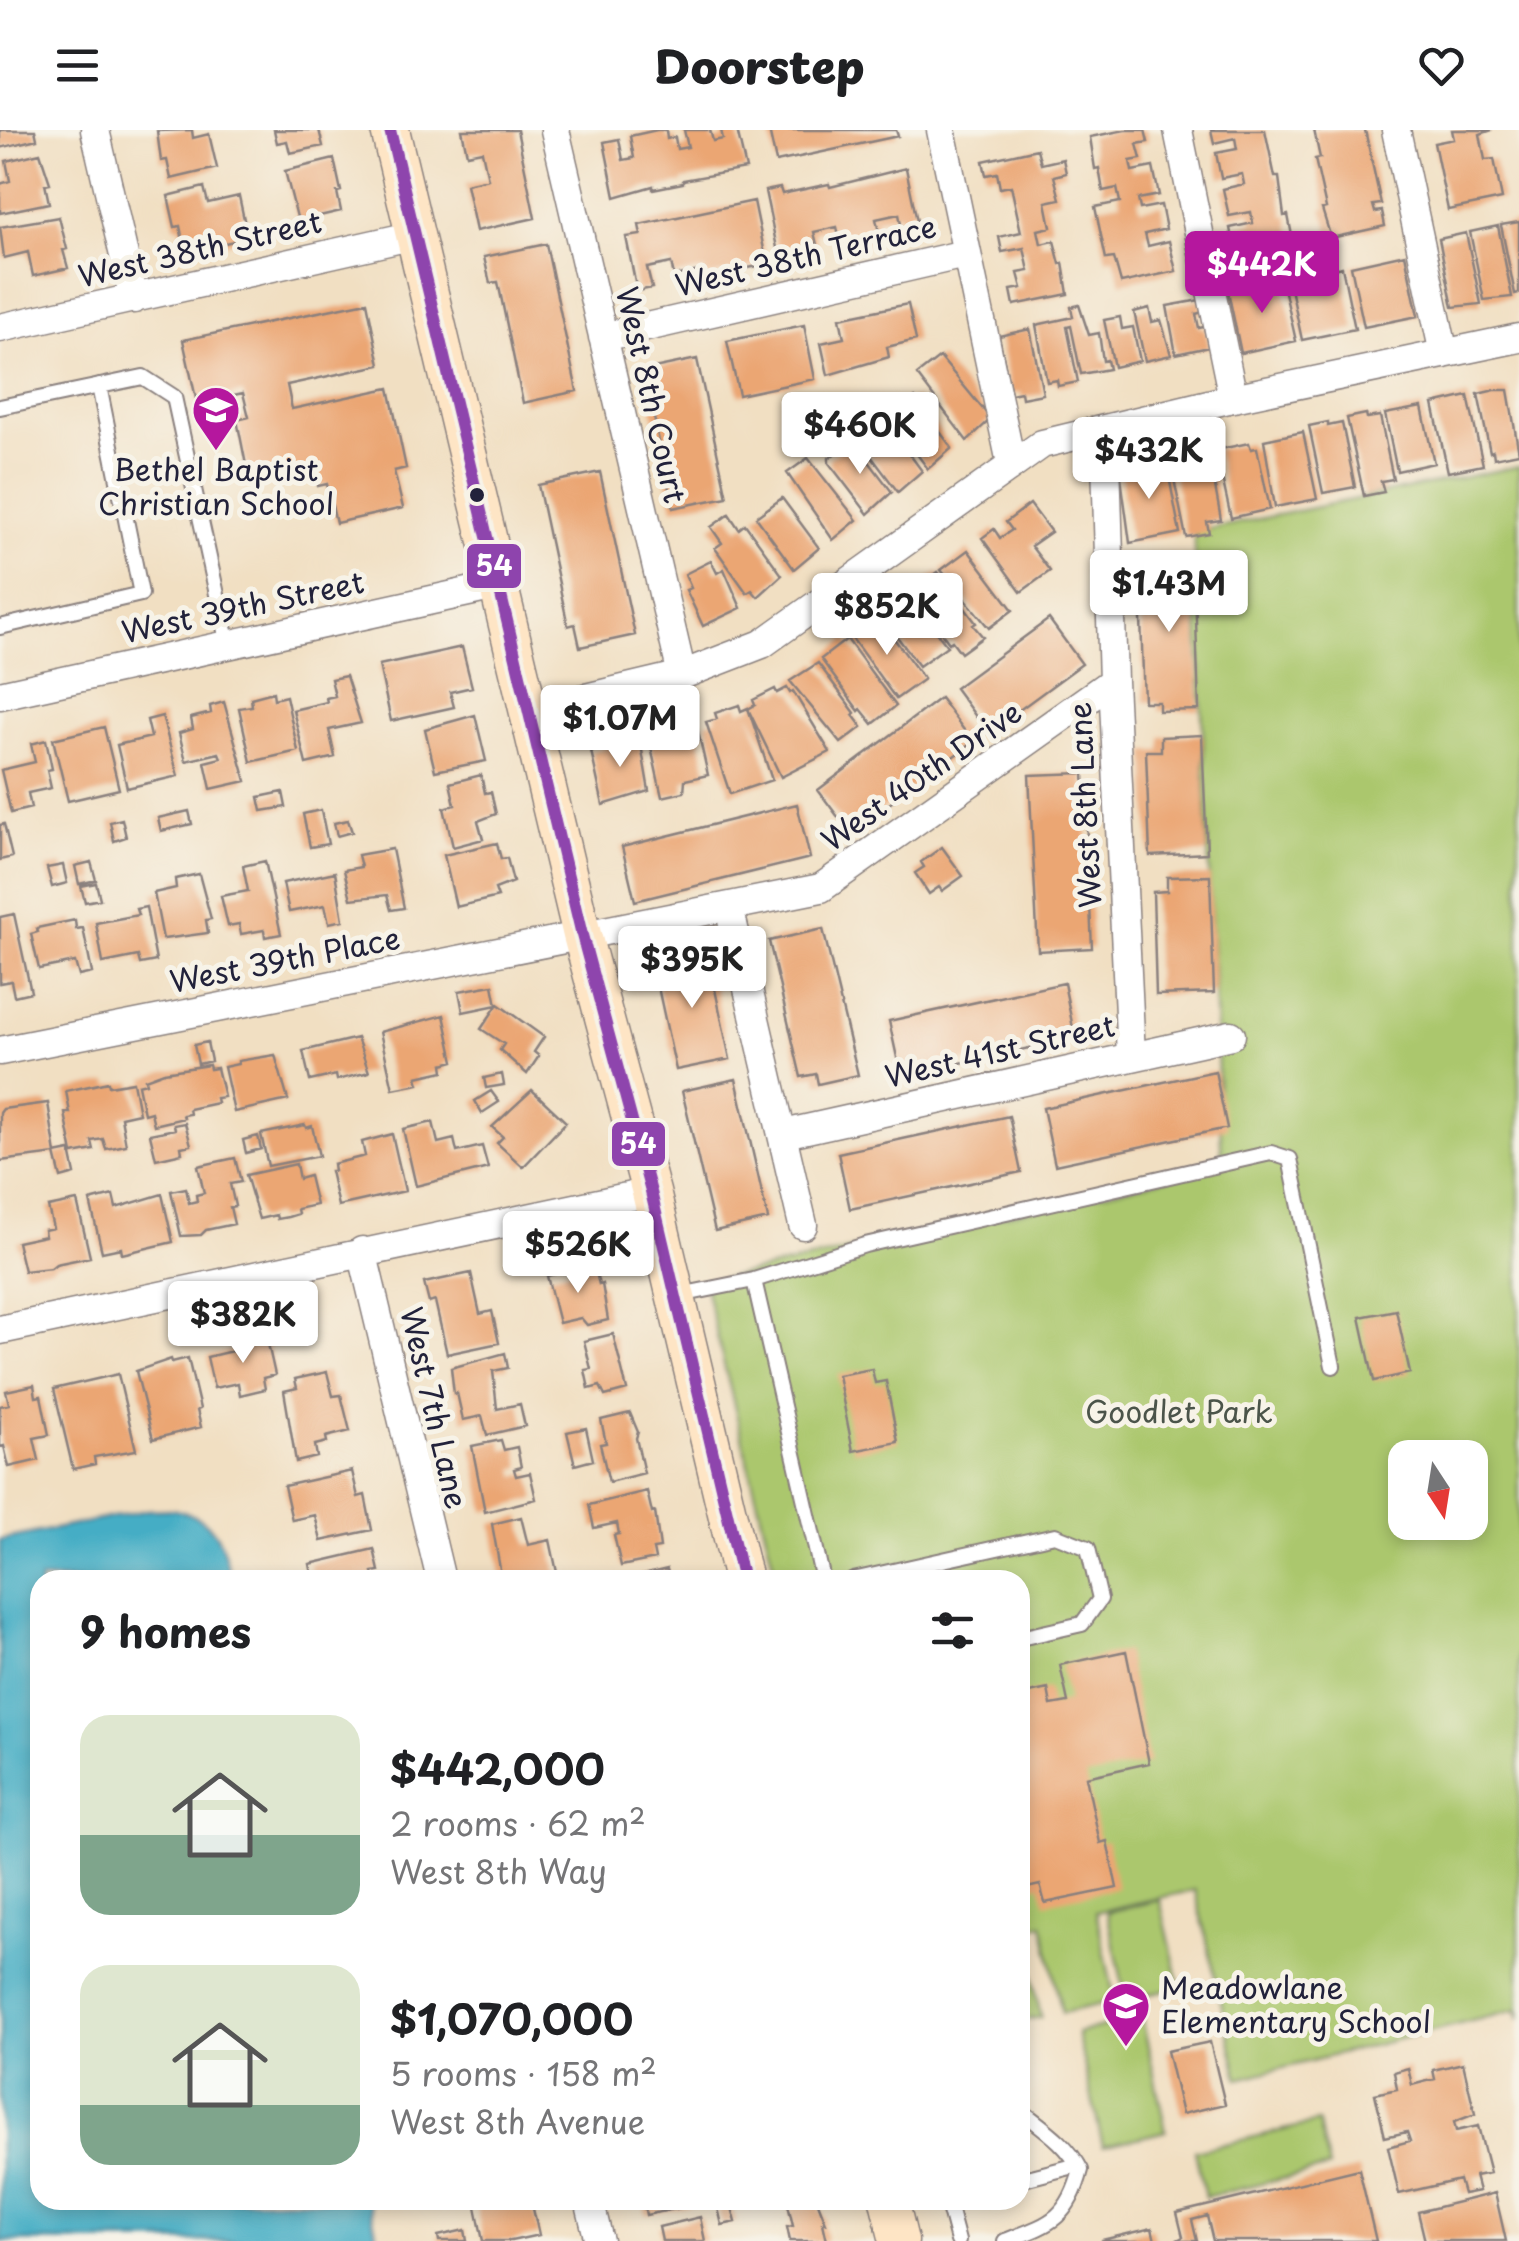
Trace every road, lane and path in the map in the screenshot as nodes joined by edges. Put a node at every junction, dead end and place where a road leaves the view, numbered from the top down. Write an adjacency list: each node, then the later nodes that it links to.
1 (95, 130): 9 (street)
2 (390, 130): 7 (street)
3 (554, 130): 11 (street, West 8th Court)
4 (940, 130): 8 (street)
5 (1178, 130): 15 (street)
6 (1396, 130): 13 (street)
7 (415, 235): 9 (street, West 38th Street); 19 (street)
8 (965, 254): 11 (street, West 38th Terrace); 18 (street)
9 (134, 299): 10 (street, West 38th Street)
10 (0, 328)
11 (603, 337): 22 (street, West 8th Court)
12 (1519, 338): 13 (street)
13 (1444, 354): 15 (street)
14 (99, 386): 16 (lane); 20 (lane); 21 (lane)
15 (1234, 398): 17 (street)
16 (0, 407)
17 (1106, 430): 18 (street); 23 (street, West 8th Lane)
18 (1012, 463): 22 (street)
19 (500, 585): 21 (street, West 39th Street); 25 (street)
20 (0, 626)
21 (228, 645): 24 (street, West 39th Street)
22 (682, 675): 25 (street)
23 (1112, 681): 26 (street, West 40th Drive); 30 (street, West 8th Lane)
24 (0, 695)
25 (530, 711): 27 (street)
26 (730, 906): 27 (street, West 40th Drive); 31 (street)
27 (582, 936): 29 (street, West 39th Place); 32 (street)
28 (1231, 1035): 30 (street, West 41st Street)
29 (0, 1050)
30 (1130, 1056): 31 (street, West 41st Street)
31 (784, 1134): 33 (street)
32 (651, 1192): 34 (street); 36 (street)
33 (803, 1225)
34 (362, 1252): 37 (street); 39 (street, West 7th Lane)
35 (754, 1280): 36 (lane); 38 (lane); 41 (lane)
36 (676, 1296): 40 (street)
37 (0, 1330)
38 (1334, 1366)
39 (439, 1570)
40 (740, 1570)
41 (820, 1570)
42 (898, 1570): 43 (lane)
43 (1030, 1636)
44 (1030, 2118): 45 (lane)
45 (1078, 2166): 46 (lane); 53 (lane)
46 (1030, 2178)
47 (592, 2210): 50 (street)
48 (891, 2210): 51 (street)
49 (950, 2210): 52 (lane)
50 (599, 2241)
51 (899, 2241)
52 (958, 2241)
53 (1005, 2241)

